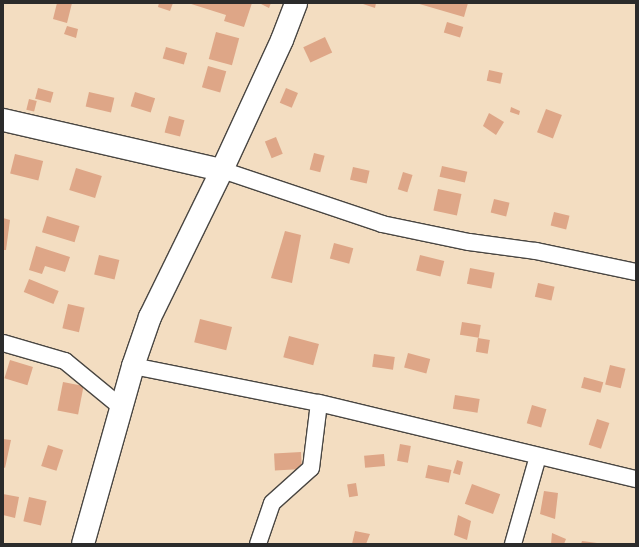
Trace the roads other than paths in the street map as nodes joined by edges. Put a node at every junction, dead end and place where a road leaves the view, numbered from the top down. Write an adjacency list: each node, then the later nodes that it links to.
1 (296, 3): 3 (street)
2 (3, 120): 3 (street)
3 (222, 170): 4 (street); 6 (street)
4 (636, 272)
5 (3, 343): 8 (street)
6 (133, 366): 7 (street); 8 (street)
7 (319, 403): 9 (street); 12 (street)
8 (121, 407): 11 (street)
9 (538, 456): 10 (street); 13 (street)
10 (636, 479)
11 (84, 544)
12 (258, 544)
13 (513, 544)

